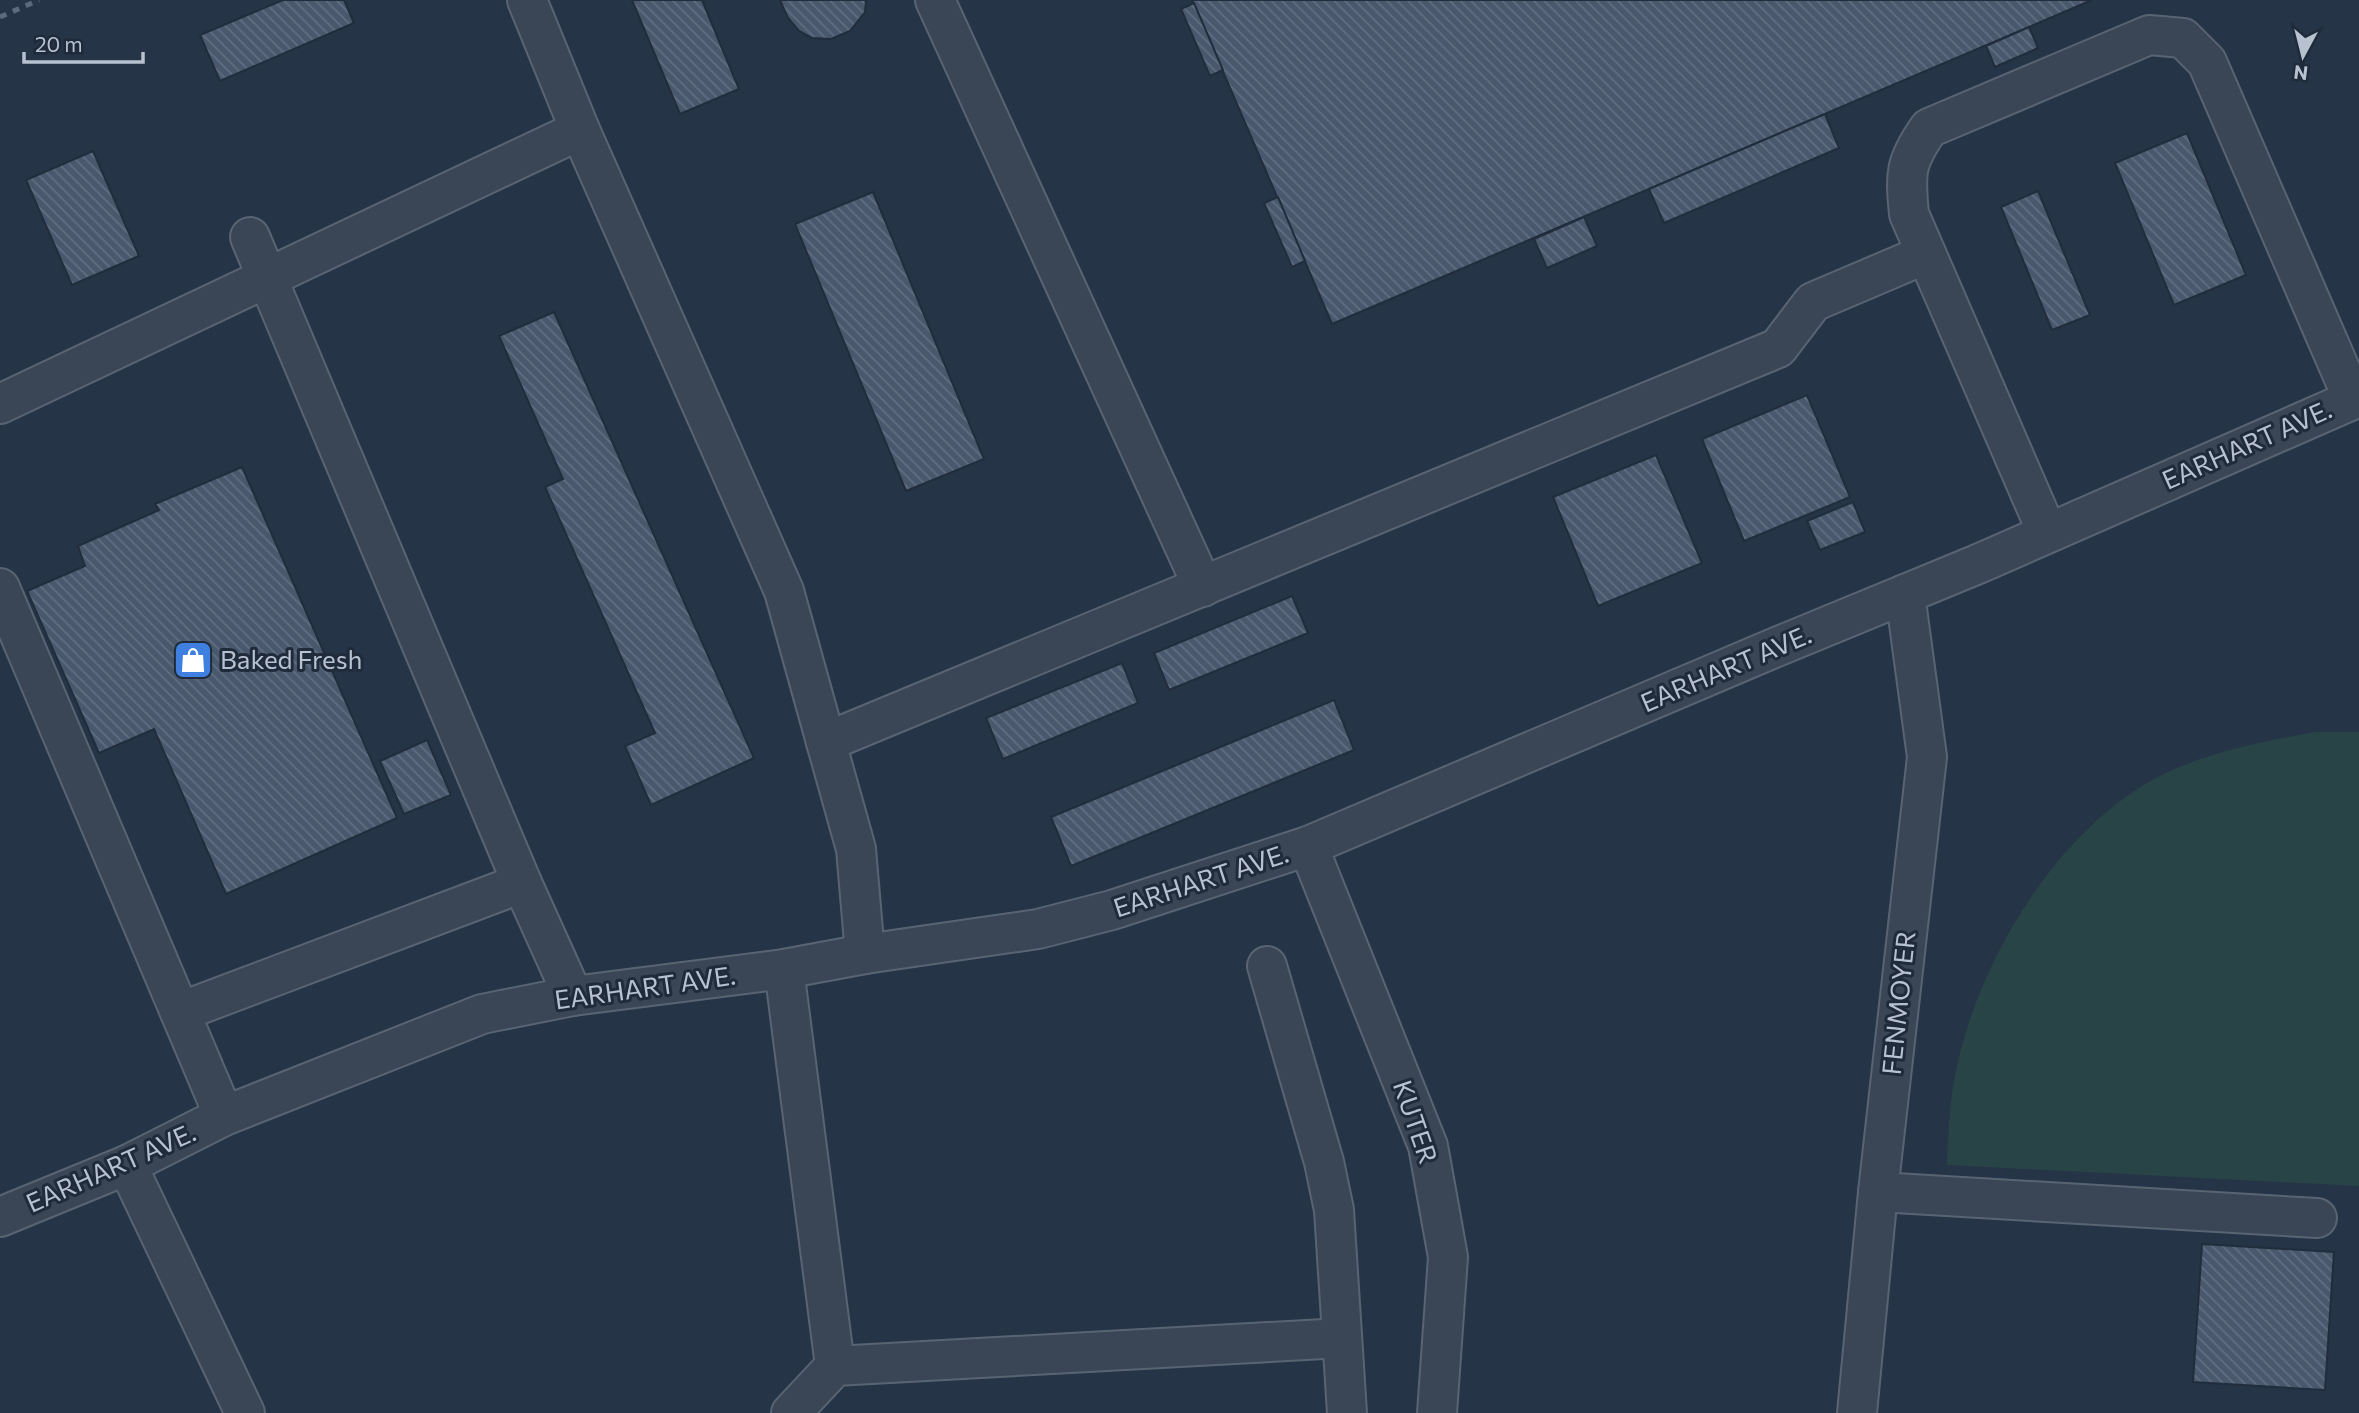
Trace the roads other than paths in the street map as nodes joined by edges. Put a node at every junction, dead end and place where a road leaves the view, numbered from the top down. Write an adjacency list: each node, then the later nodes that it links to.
1 (527, 0): 3 (lane)
2 (935, 0): 11 (lane)
3 (580, 130): 6 (lane); 13 (lane)
4 (250, 237): 6 (lane)
5 (1926, 254): 7 (lane); 9 (lane); 11 (lane)
6 (267, 279): 8 (lane); 15 (lane)
7 (2356, 398): 9 (lane, EARHART AVE.)
8 (0, 404)
9 (2047, 532): 12 (lane, EARHART AVE.)
10 (0, 587): 20 (lane)
11 (1203, 587): 13 (lane)
12 (1905, 594): 14 (lane, EARHART AVE.); 23 (lane, FENMOYER)
13 (826, 742): 16 (lane)
14 (1308, 846): 16 (lane, EARHART AVE.); 31 (lane, KUTER)
15 (522, 883): 19 (lane); 20 (lane)
16 (865, 954): 18 (lane, EARHART AVE.)
17 (1267, 966): 26 (lane)
18 (784, 969): 19 (lane, EARHART AVE.); 27 (lane)
19 (573, 996): 21 (lane, EARHART AVE.)
20 (180, 1012): 21 (lane)
21 (225, 1116): 22 (lane, EARHART AVE.)
22 (127, 1165): 24 (lane, EARHART AVE.); 28 (lane)
23 (1878, 1192): 25 (lane); 32 (lane, FENMOYER)
24 (0, 1217)
25 (2317, 1218)
26 (1342, 1338): 27 (lane); 30 (lane)
27 (835, 1366): 29 (lane)
28 (245, 1413)
29 (791, 1413)
30 (1347, 1413)
31 (1437, 1413)
32 (1857, 1413)

